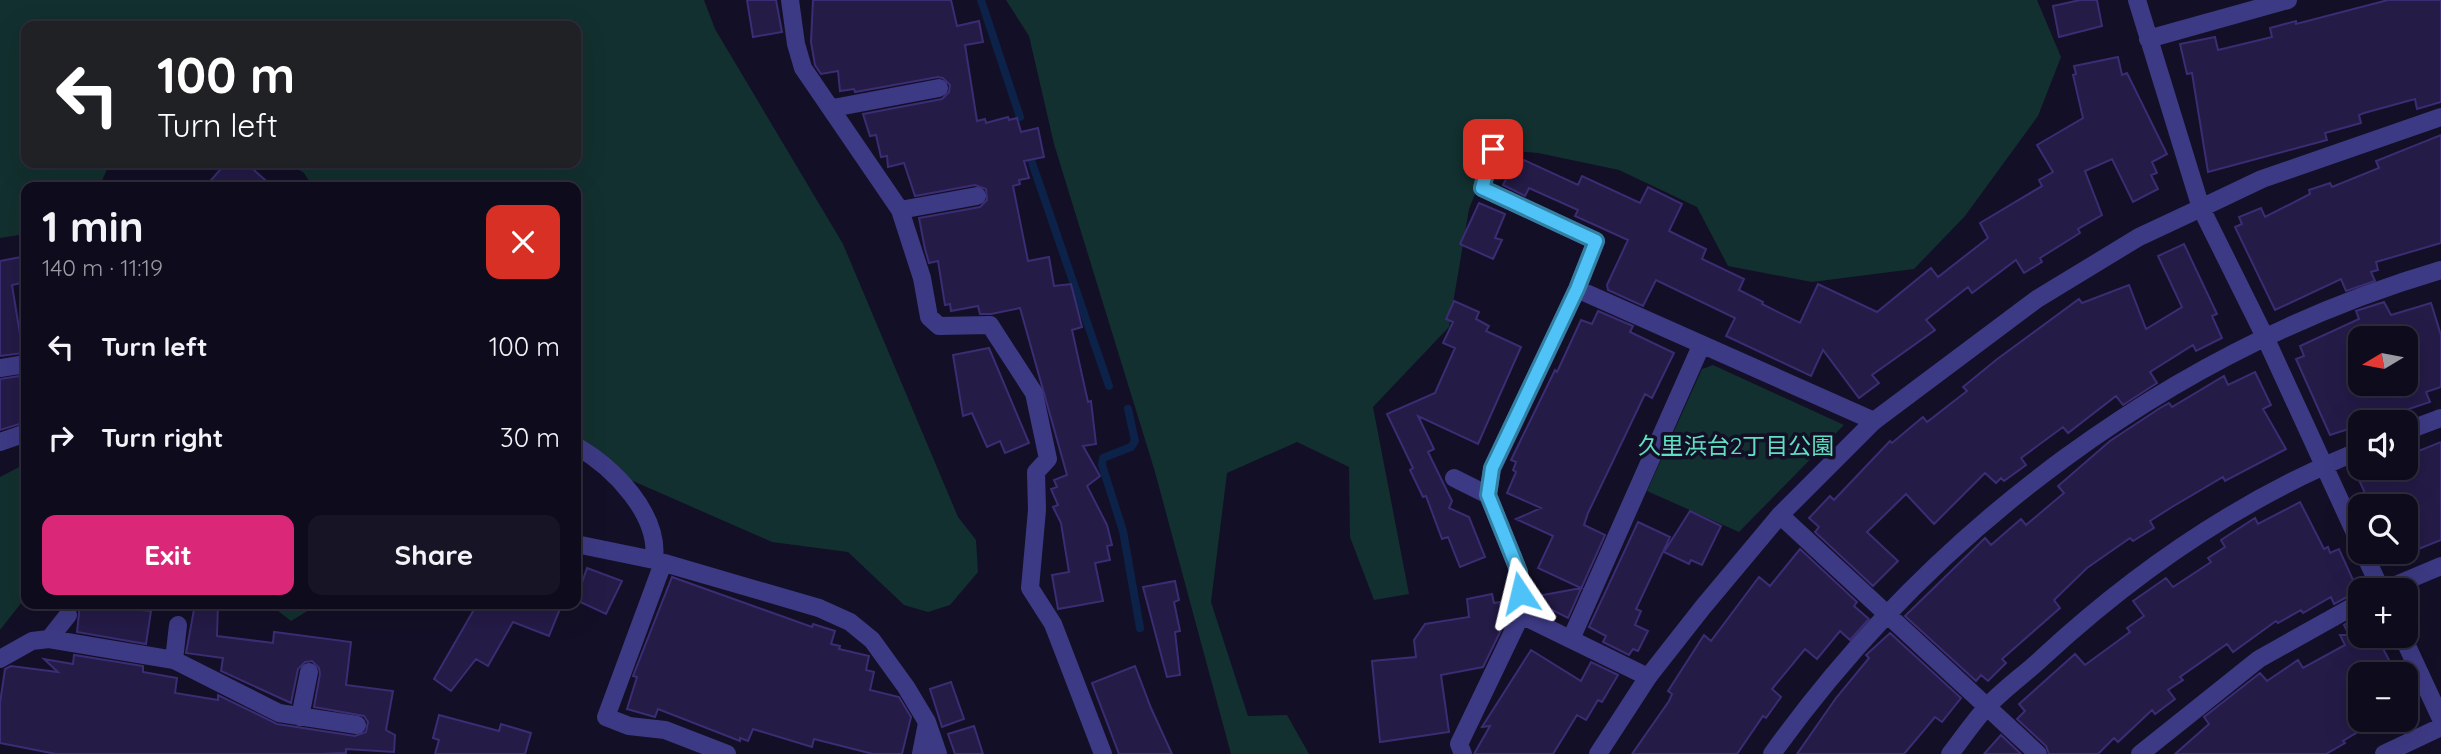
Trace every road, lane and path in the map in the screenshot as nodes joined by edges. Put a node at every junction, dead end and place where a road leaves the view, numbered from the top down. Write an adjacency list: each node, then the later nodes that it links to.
1 (789, 0): 6 (street)
2 (2137, 0): 4 (street)
3 (2288, 0): 4 (street)
4 (2148, 38): 10 (street)
5 (939, 88): 6 (street)
6 (833, 108): 11 (street)
7 (2441, 117): 10 (street)
8 (1493, 149): 13 (street)
9 (977, 196): 11 (street)
10 (2201, 208): 14 (street); 19 (street)
11 (900, 210): 55 (street)
12 (2441, 270): 14 (street)
13 (1577, 289): 15 (street); 27 (street)
14 (2265, 337): 25 (street); 35 (street)
15 (1701, 346): 19 (street); 40 (street)
16 (21, 365): 17 (street)
17 (0, 368)
18 (2441, 418): 20 (street)
19 (1874, 421): 28 (street)
20 (2418, 427)
21 (21, 435): 22 (street)
22 (0, 442)
23 (581, 449): 31 (street)
24 (2348, 455): 25 (street)
25 (2323, 465): 29 (street); 46 (street)
26 (1454, 478): 27 (street)
27 (1488, 495): 37 (street)
28 (1780, 514): 35 (street); 45 (street)
29 (2348, 518)
30 (581, 545): 31 (street)
31 (659, 562): 49 (street); 52 (street)
32 (2441, 566): 33 (street)
33 (2412, 578)
34 (2348, 608): 61 (street)
35 (1887, 614): 46 (street); 58 (street)
36 (68, 615): 39 (street)
37 (1521, 615): 40 (street); 56 (street)
38 (177, 625): 43 (street)
39 (49, 639): 42 (street); 43 (street)
40 (1571, 639): 45 (street)
41 (2408, 648): 48 (street)
42 (0, 659)
43 (174, 660): 47 (street)
44 (309, 672): 47 (street)
45 (1648, 677): 57 (street)
46 (1987, 707): 59 (street); 60 (street)
47 (300, 717): 50 (street)
48 (2441, 719)
49 (927, 722): 53 (street); 54 (street)
50 (357, 725)
51 (2441, 727): 62 (street)
52 (727, 754)
53 (921, 754)
54 (939, 754)
55 (1103, 754)
56 (1462, 754)
57 (1598, 754)
58 (1772, 754)
59 (1950, 754)
60 (2038, 754)
61 (2140, 754)
62 (2384, 754)

